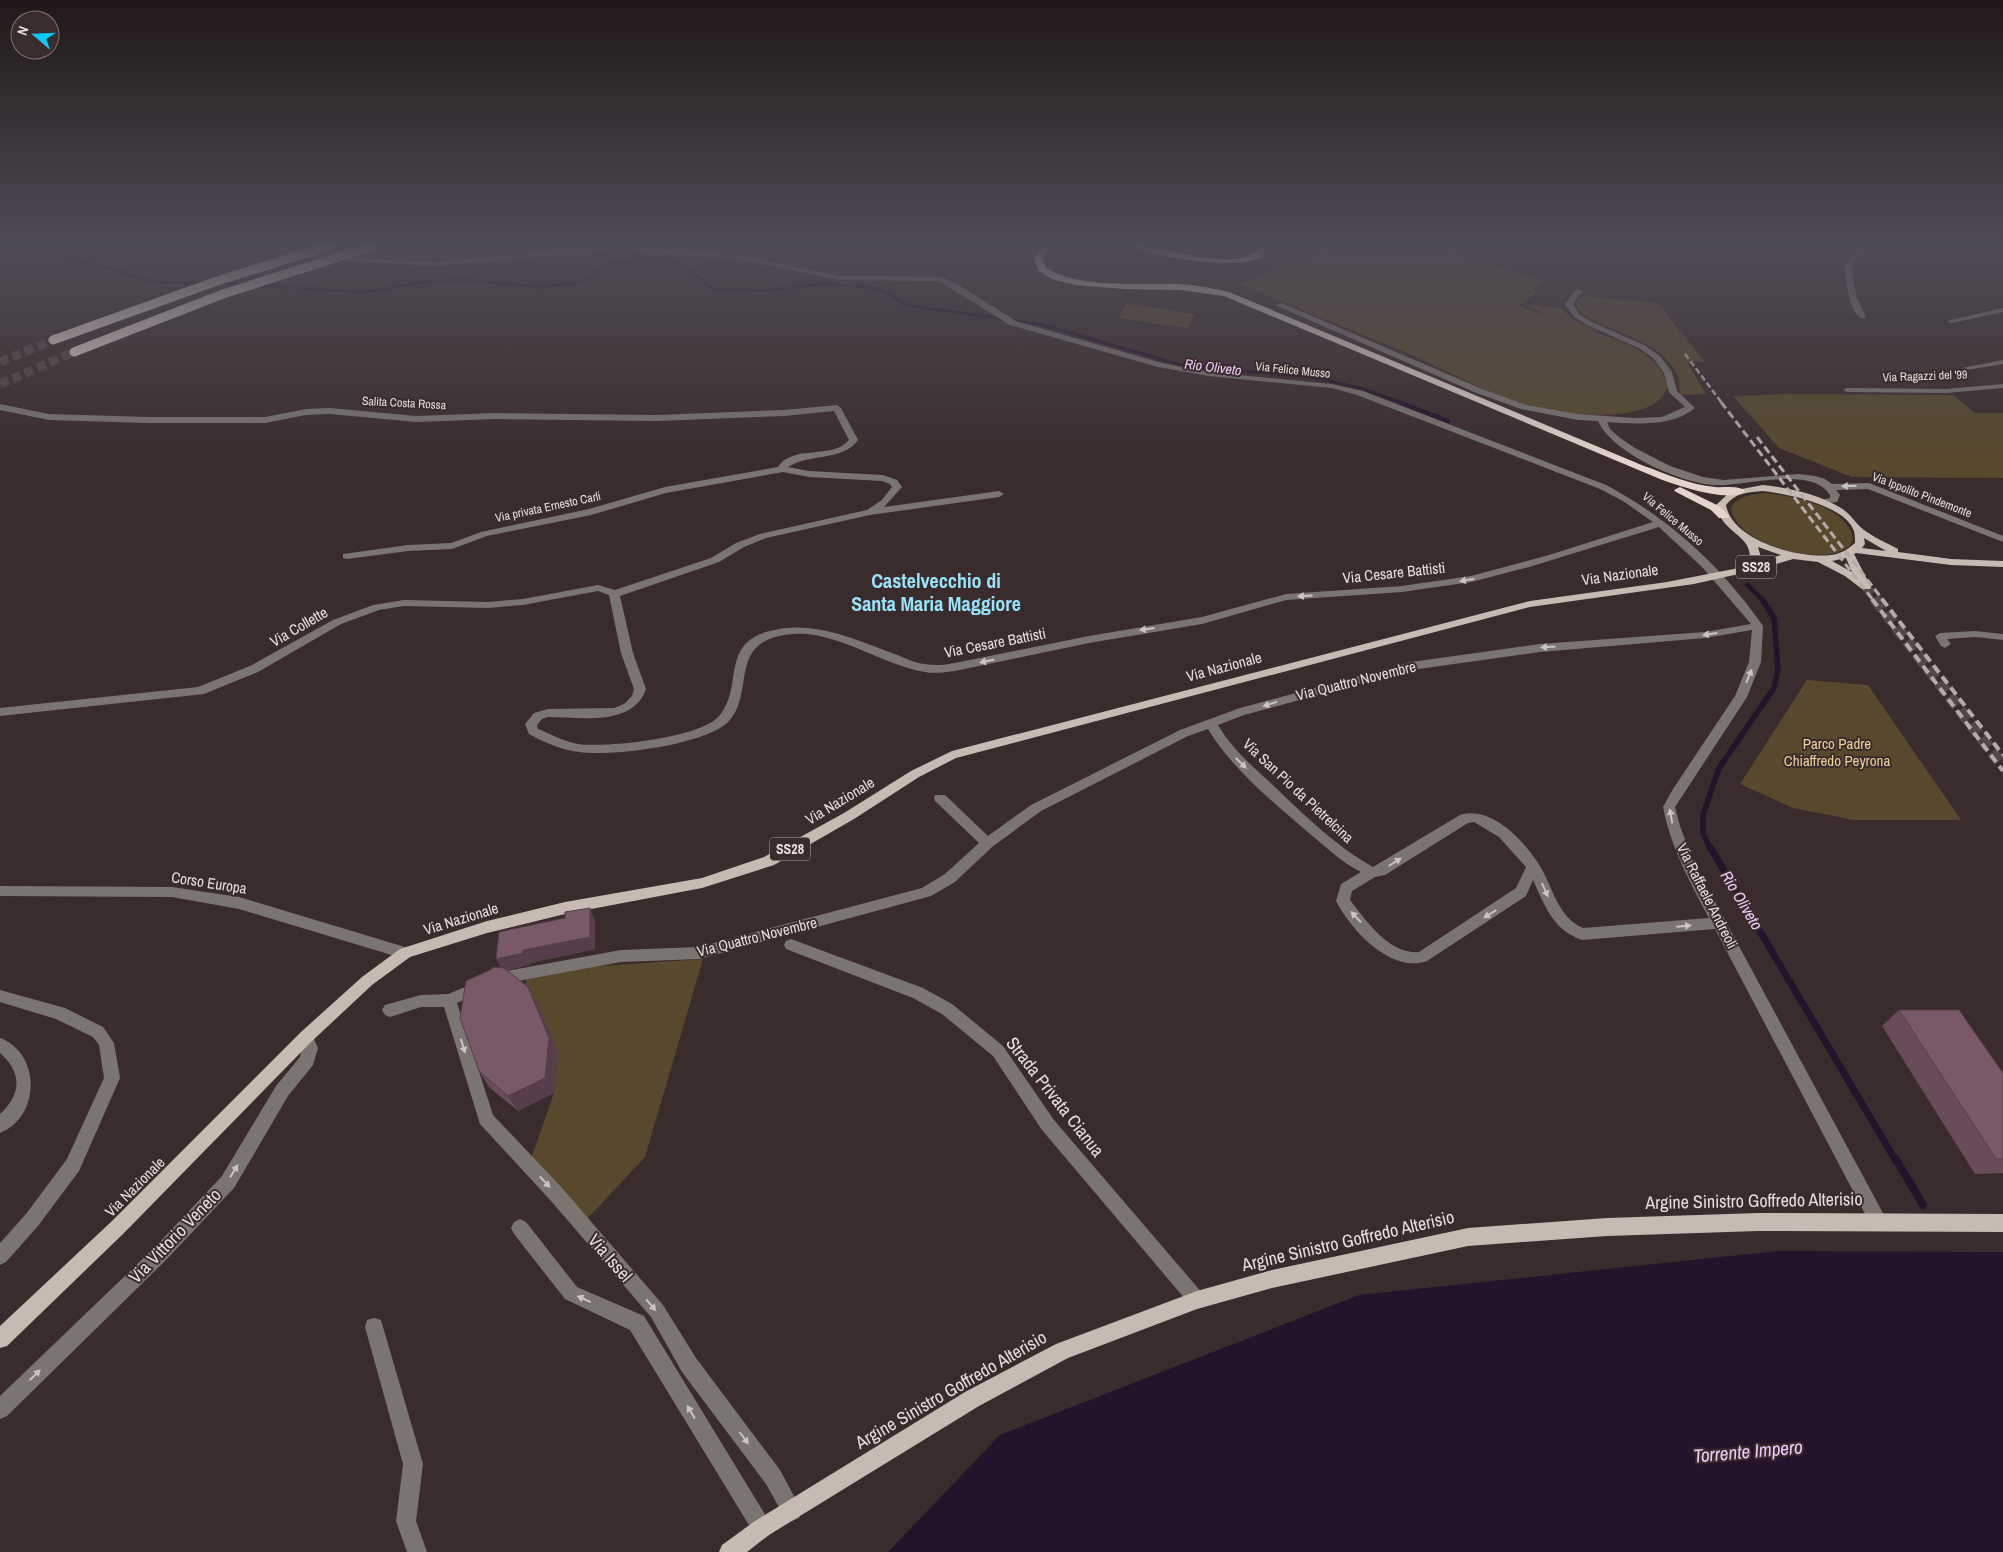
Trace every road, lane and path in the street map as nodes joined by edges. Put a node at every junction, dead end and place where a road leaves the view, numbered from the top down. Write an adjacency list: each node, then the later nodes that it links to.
1 (116, 317): 9 (highway, bridge)
2 (163, 317): 10 (highway, bridge)
3 (1004, 317): 26 (street, Via Felice Musso)
4 (1282, 317): 18 (highway)
5 (1308, 317): 17 (street)
6 (1580, 317): 17 (street)
7 (1968, 317): 8 (street)
8 (1951, 321)
9 (53, 340)
10 (74, 352)
11 (2003, 362): 12 (street)
12 (1966, 368)
13 (2003, 386): 14 (street, Via Ragazzi del '99)
14 (1847, 390)
15 (0, 407): 16 (street, Salita Costa Rossa)
16 (837, 408): 19 (street, Via privata Ernesto Carli)
17 (1602, 420): 20 (street)
18 (1640, 468): 21 (highway); 25 (highway)
19 (783, 469): 24 (street, Via privata Ernesto Carli); 31 (street, Via privata Ernesto Carli)
20 (1830, 487): 23 (street); 29 (street, Via Ippolito Pindemonte, one-way to 20)
21 (1738, 490): 23 (main road); 25 (main road)
22 (999, 494): 24 (street, Via privata Ernesto Carli)
23 (1823, 502): 27 (main road)
24 (870, 512): 38 (street, Via privata Ernesto Carli)
25 (1723, 516): 28 (main road)
26 (1660, 523): 37 (street, Via Felice Musso); 38 (street, Via Cesare Battisti, one-way to 38)
27 (1859, 531): 30 (main road); 34 (main road)
28 (1748, 539): 32 (main road); 36 (main road, SS28)
29 (2003, 540)
30 (1852, 552): 33 (main road); 33 (main road); 34 (main road)
31 (347, 556)
32 (1796, 556): 33 (main road); 36 (main road, Via Nazionale / SS28)
33 (1818, 558)
34 (1915, 558): 35 (main road)
35 (2003, 564)
36 (1748, 569): 37 (main road, Via Nazionale / SS28)
37 (1718, 577): 39 (street); 51 (main road, Via Nazionale / SS28)
38 (614, 594): 42 (street, Via Collette)
39 (1758, 626): 43 (street, Via Quattro Novembre, one-way to 43); 49 (street, Via Raffaele Andreoli, one-way to 39)
40 (2003, 637): 41 (street)
41 (1946, 644)
42 (0, 712)
43 (1212, 724): 45 (street, Via Quattro Novembre); 47 (street, Via San Pio da Pietrelcina, one-way to 47)
44 (940, 798): 45 (street)
45 (987, 842): 52 (street, Via Quattro Novembre)
46 (1533, 866): 47 (street, one-way to 46); 47 (street, one-way to 47); 49 (street, one-way to 49)
47 (1372, 872)
48 (0, 891): 51 (street, Corso Europa)
49 (1720, 923): 60 (street, Via Raffaele Andreoli)
50 (791, 945): 64 (street, Strada Privata Cianua)
51 (405, 953): 57 (main road, Via Nazionale / SS28)
52 (507, 977)
53 (470, 991): 55 (street)
54 (0, 996): 63 (street)
55 (449, 1000): 56 (street); 68 (street, Via Issel, one-way to 68)
56 (390, 1010)
57 (306, 1037): 66 (main road, Via Nazionale / SS28); 67 (street, Via Vittorio Veneto, one-way to 57)
58 (0, 1045): 59 (street)
59 (0, 1125)
60 (1878, 1221): 61 (main road, Argine Sinistro Goffredo Alterisio); 64 (main road, Argine Sinistro Goffredo Alterisio)
61 (2003, 1223)
62 (520, 1228): 69 (street, one-way to 62)
63 (0, 1256)
64 (1197, 1300): 68 (main road, Argine Sinistro Goffredo Alterisio)
65 (374, 1327): 70 (street)
66 (0, 1339)
67 (0, 1409)
68 (792, 1511): 69 (main road, Argine Sinistro Goffredo Alterisio)
69 (762, 1528): 71 (main road, Argine Sinistro Goffredo Alterisio)
70 (417, 1552)
71 (729, 1552)

